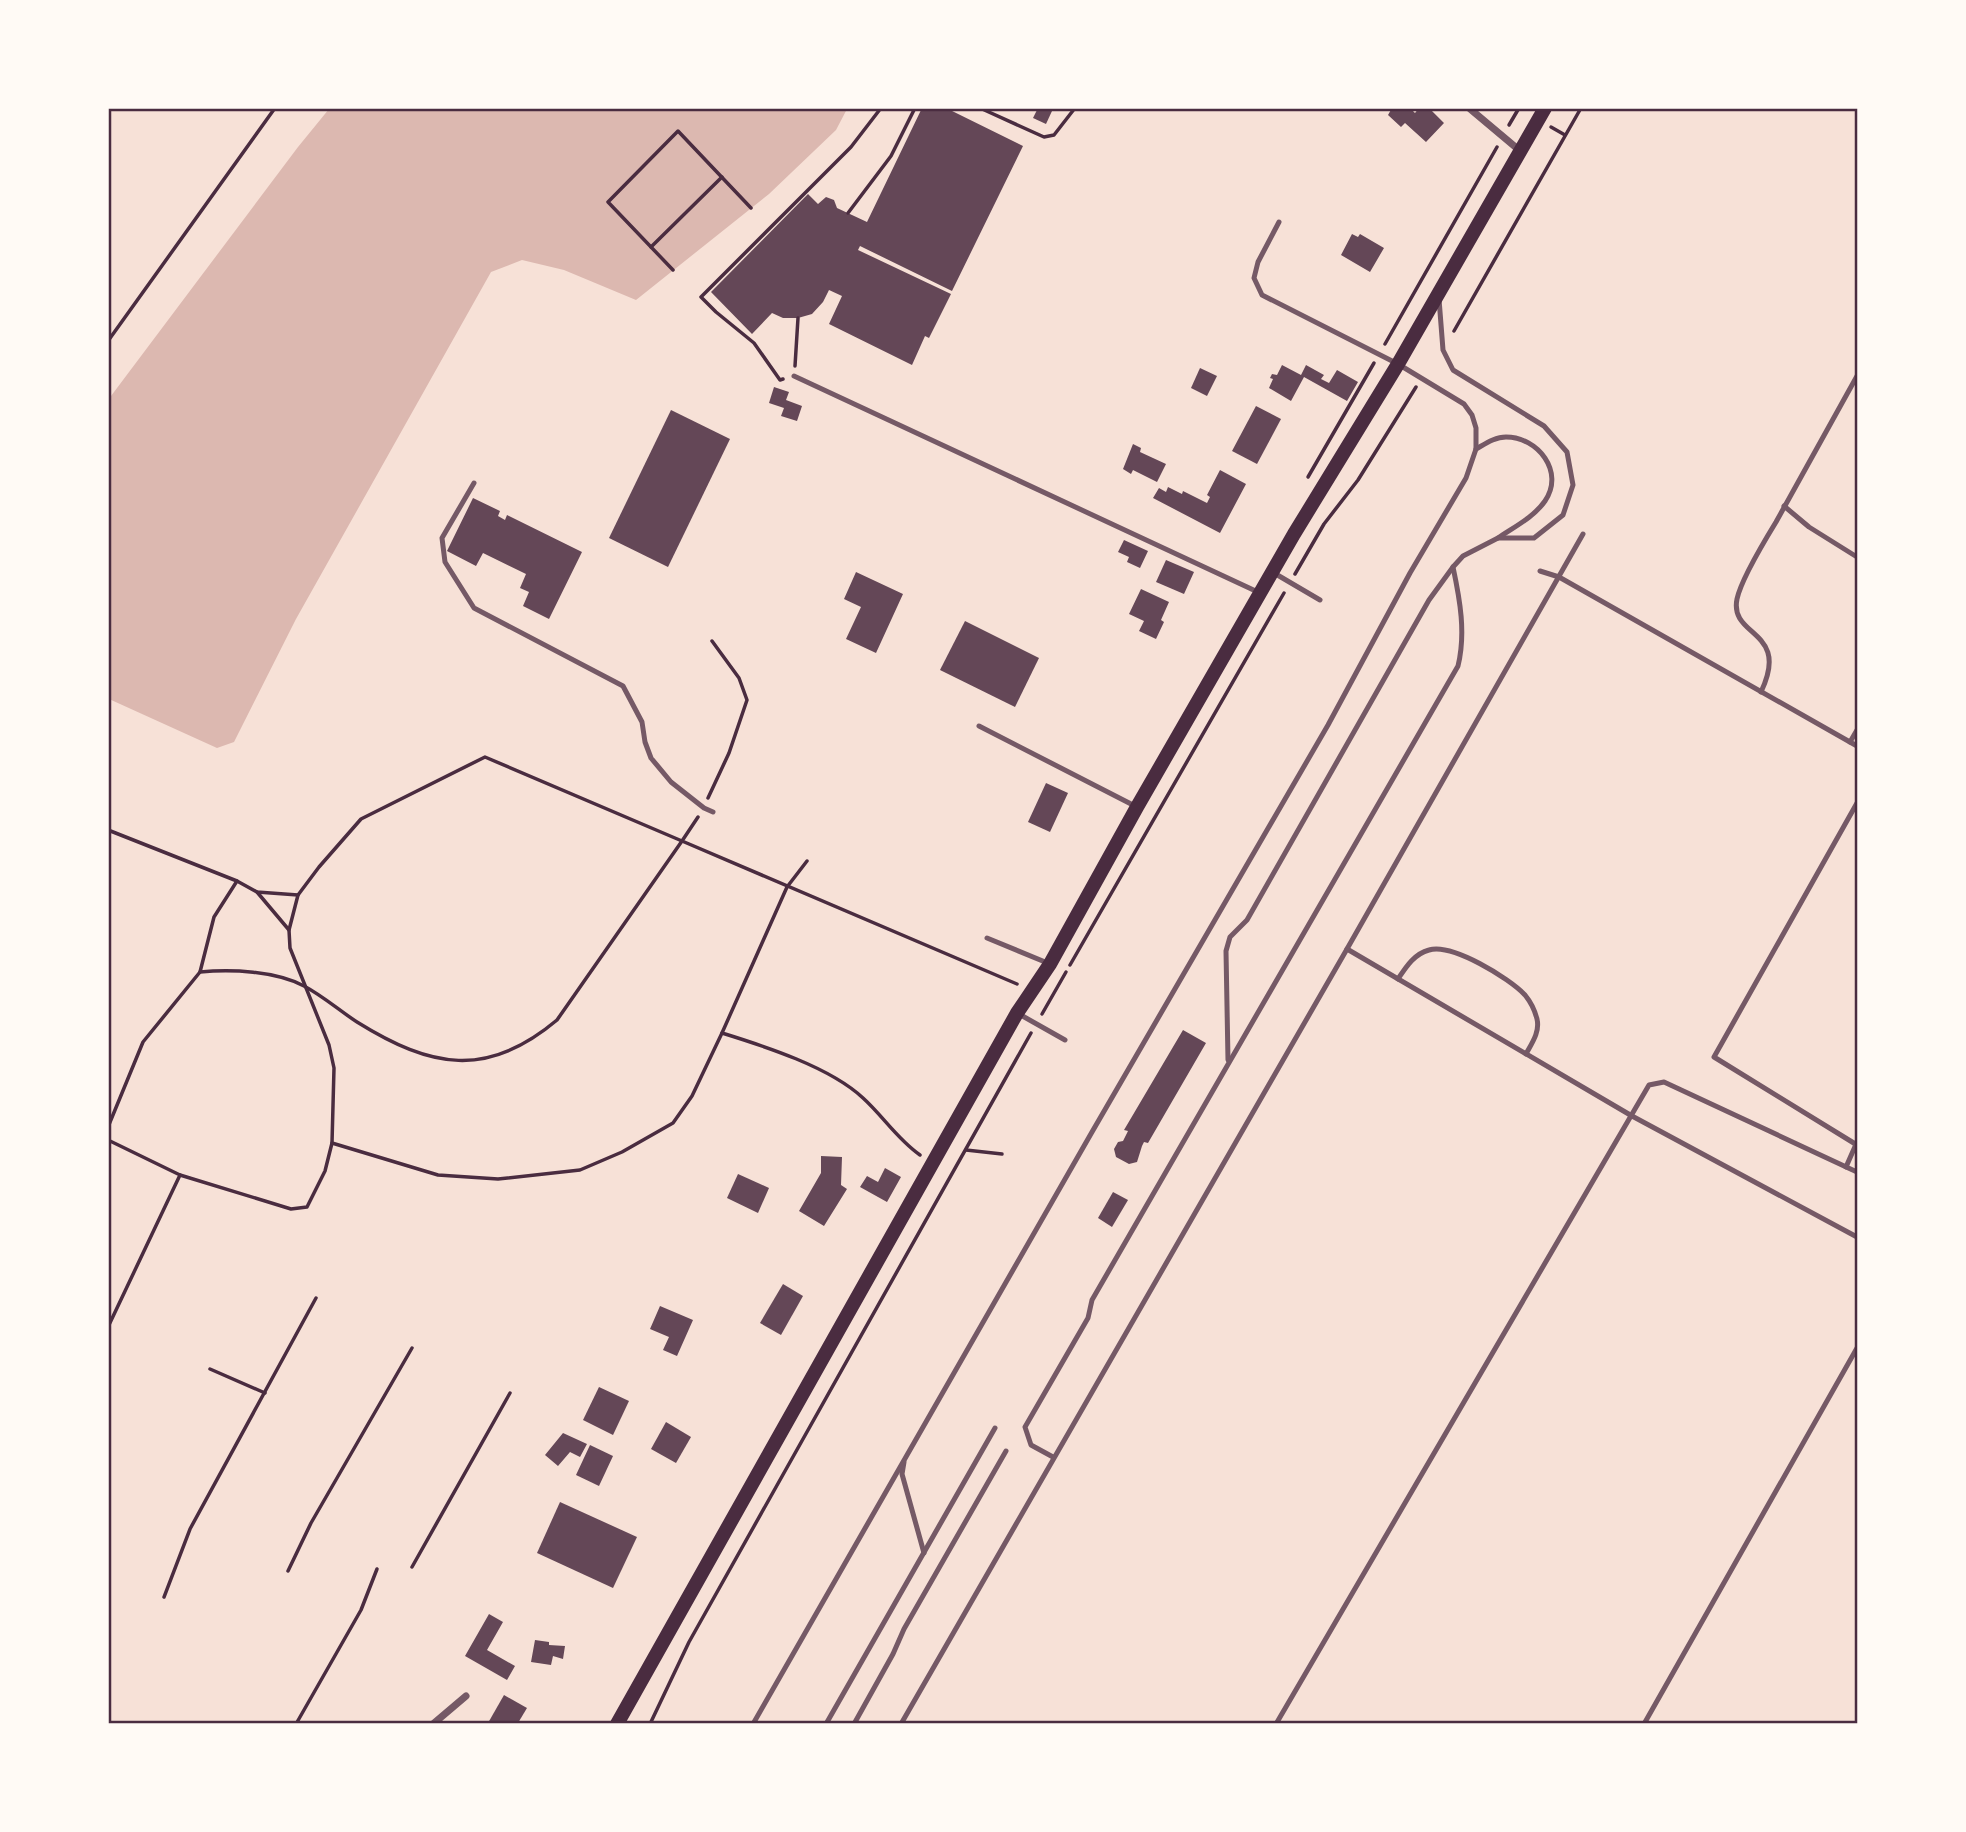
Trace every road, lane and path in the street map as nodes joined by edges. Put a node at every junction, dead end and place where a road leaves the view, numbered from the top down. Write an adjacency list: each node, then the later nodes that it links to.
1 (275, 108): 18 (path)
2 (881, 108): 21 (path)
3 (915, 108): 12 (path)
4 (981, 108): 5 (path)
5 (1076, 108)
6 (1469, 108): 9 (street)
7 (1545, 108): 9 (main road)
8 (1581, 108): 19 (path)
9 (1520, 150): 16 (main road)
10 (722, 177): 11 (path); 14 (path); 14 (path)
11 (751, 208)
12 (848, 213)
13 (1279, 222): 20 (lane)
14 (651, 247): 15 (path)
15 (673, 270)
16 (1439, 293): 19 (lane); 20 (main road)
17 (798, 318): 21 (path)
18 (108, 341)
19 (1443, 350): 28 (lane)
20 (1398, 364): 23 (lane); 32 (main road)
21 (794, 376): 35 (lane)
22 (1857, 376): 26 (lane)
23 (1421, 379): 24 (lane); 34 (path)
24 (1476, 449): 28 (lane); 91 (lane)
25 (474, 483): 45 (lane)
26 (1784, 506): 29 (lane); 38 (lane)
27 (1583, 534): 33 (lane)
28 (1498, 538): 30 (lane)
29 (1857, 556)
30 (1453, 567): 67 (lane); 67 (lane)
31 (1540, 571): 33 (lane)
32 (1272, 572): 34 (lane); 35 (main road)
33 (1559, 577): 38 (lane); 56 (lane)
34 (1291, 581): 36 (lane); 63 (path)
35 (1260, 593): 44 (main road)
36 (1320, 600)
37 (712, 641): 45 (path)
38 (1761, 692): 41 (lane)
39 (979, 726): 44 (lane)
40 (1857, 730): 41 (lane)
41 (1850, 742): 42 (lane)
42 (1857, 747)
43 (1857, 803): 73 (lane)
44 (1137, 807): 57 (main road)
45 (704, 808): 46 (lane); 48 (path)
46 (713, 812)
47 (108, 830): 50 (path)
48 (682, 841): 51 (path); 53 (path); 61 (path)
49 (807, 861): 51 (path)
50 (237, 881): 52 (path); 58 (path)
51 (787, 887): 60 (path); 64 (path)
52 (257, 892): 53 (path); 54 (path)
53 (298, 895): 54 (path)
54 (289, 930): 61 (path)
55 (987, 938): 57 (lane)
56 (1347, 949): 59 (lane); 90 (lane)
57 (1050, 964): 62 (main road)
58 (200, 972): 61 (path); 69 (path)
59 (1398, 979): 66 (lane); 66 (lane)
60 (1017, 984)
61 (303, 986): 72 (path)
62 (1017, 1013): 63 (lane); 100 (main road)
63 (1036, 1025): 65 (lane); 74 (path)
64 (722, 1033): 72 (path); 76 (path)
65 (1065, 1040)
66 (1526, 1054): 68 (lane)
67 (1228, 1060): 90 (lane)
68 (1632, 1116): 77 (lane); 80 (lane); 106 (lane)
69 (111, 1117): 70 (path)
70 (108, 1127)
71 (108, 1140): 79 (path)
72 (332, 1143): 79 (path)
73 (1857, 1144): 77 (lane)
74 (966, 1150): 75 (path); 101 (path)
75 (1002, 1154)
76 (920, 1155)
77 (1846, 1167): 78 (lane)
78 (1857, 1172)
79 (180, 1175): 82 (path)
80 (1857, 1237)
81 (316, 1298): 86 (path)
82 (108, 1327)
83 (412, 1348): 95 (path)
84 (1857, 1348): 107 (lane)
85 (210, 1369): 86 (path)
86 (265, 1393): 96 (path)
87 (510, 1393): 93 (path)
88 (995, 1428): 92 (lane)
89 (1006, 1451): 104 (lane)
90 (1053, 1457): 105 (lane)
91 (904, 1459): 92 (lane); 102 (lane)
92 (924, 1553): 103 (lane)
93 (412, 1567)
94 (377, 1569): 98 (path)
95 (288, 1571)
96 (164, 1597)
97 (466, 1696): 99 (street)
98 (296, 1724)
99 (433, 1724)
100 (617, 1724)
101 (650, 1724)
102 (753, 1724)
103 (826, 1724)
104 (854, 1724)
105 (901, 1724)
106 (1276, 1724)
107 (1644, 1724)

